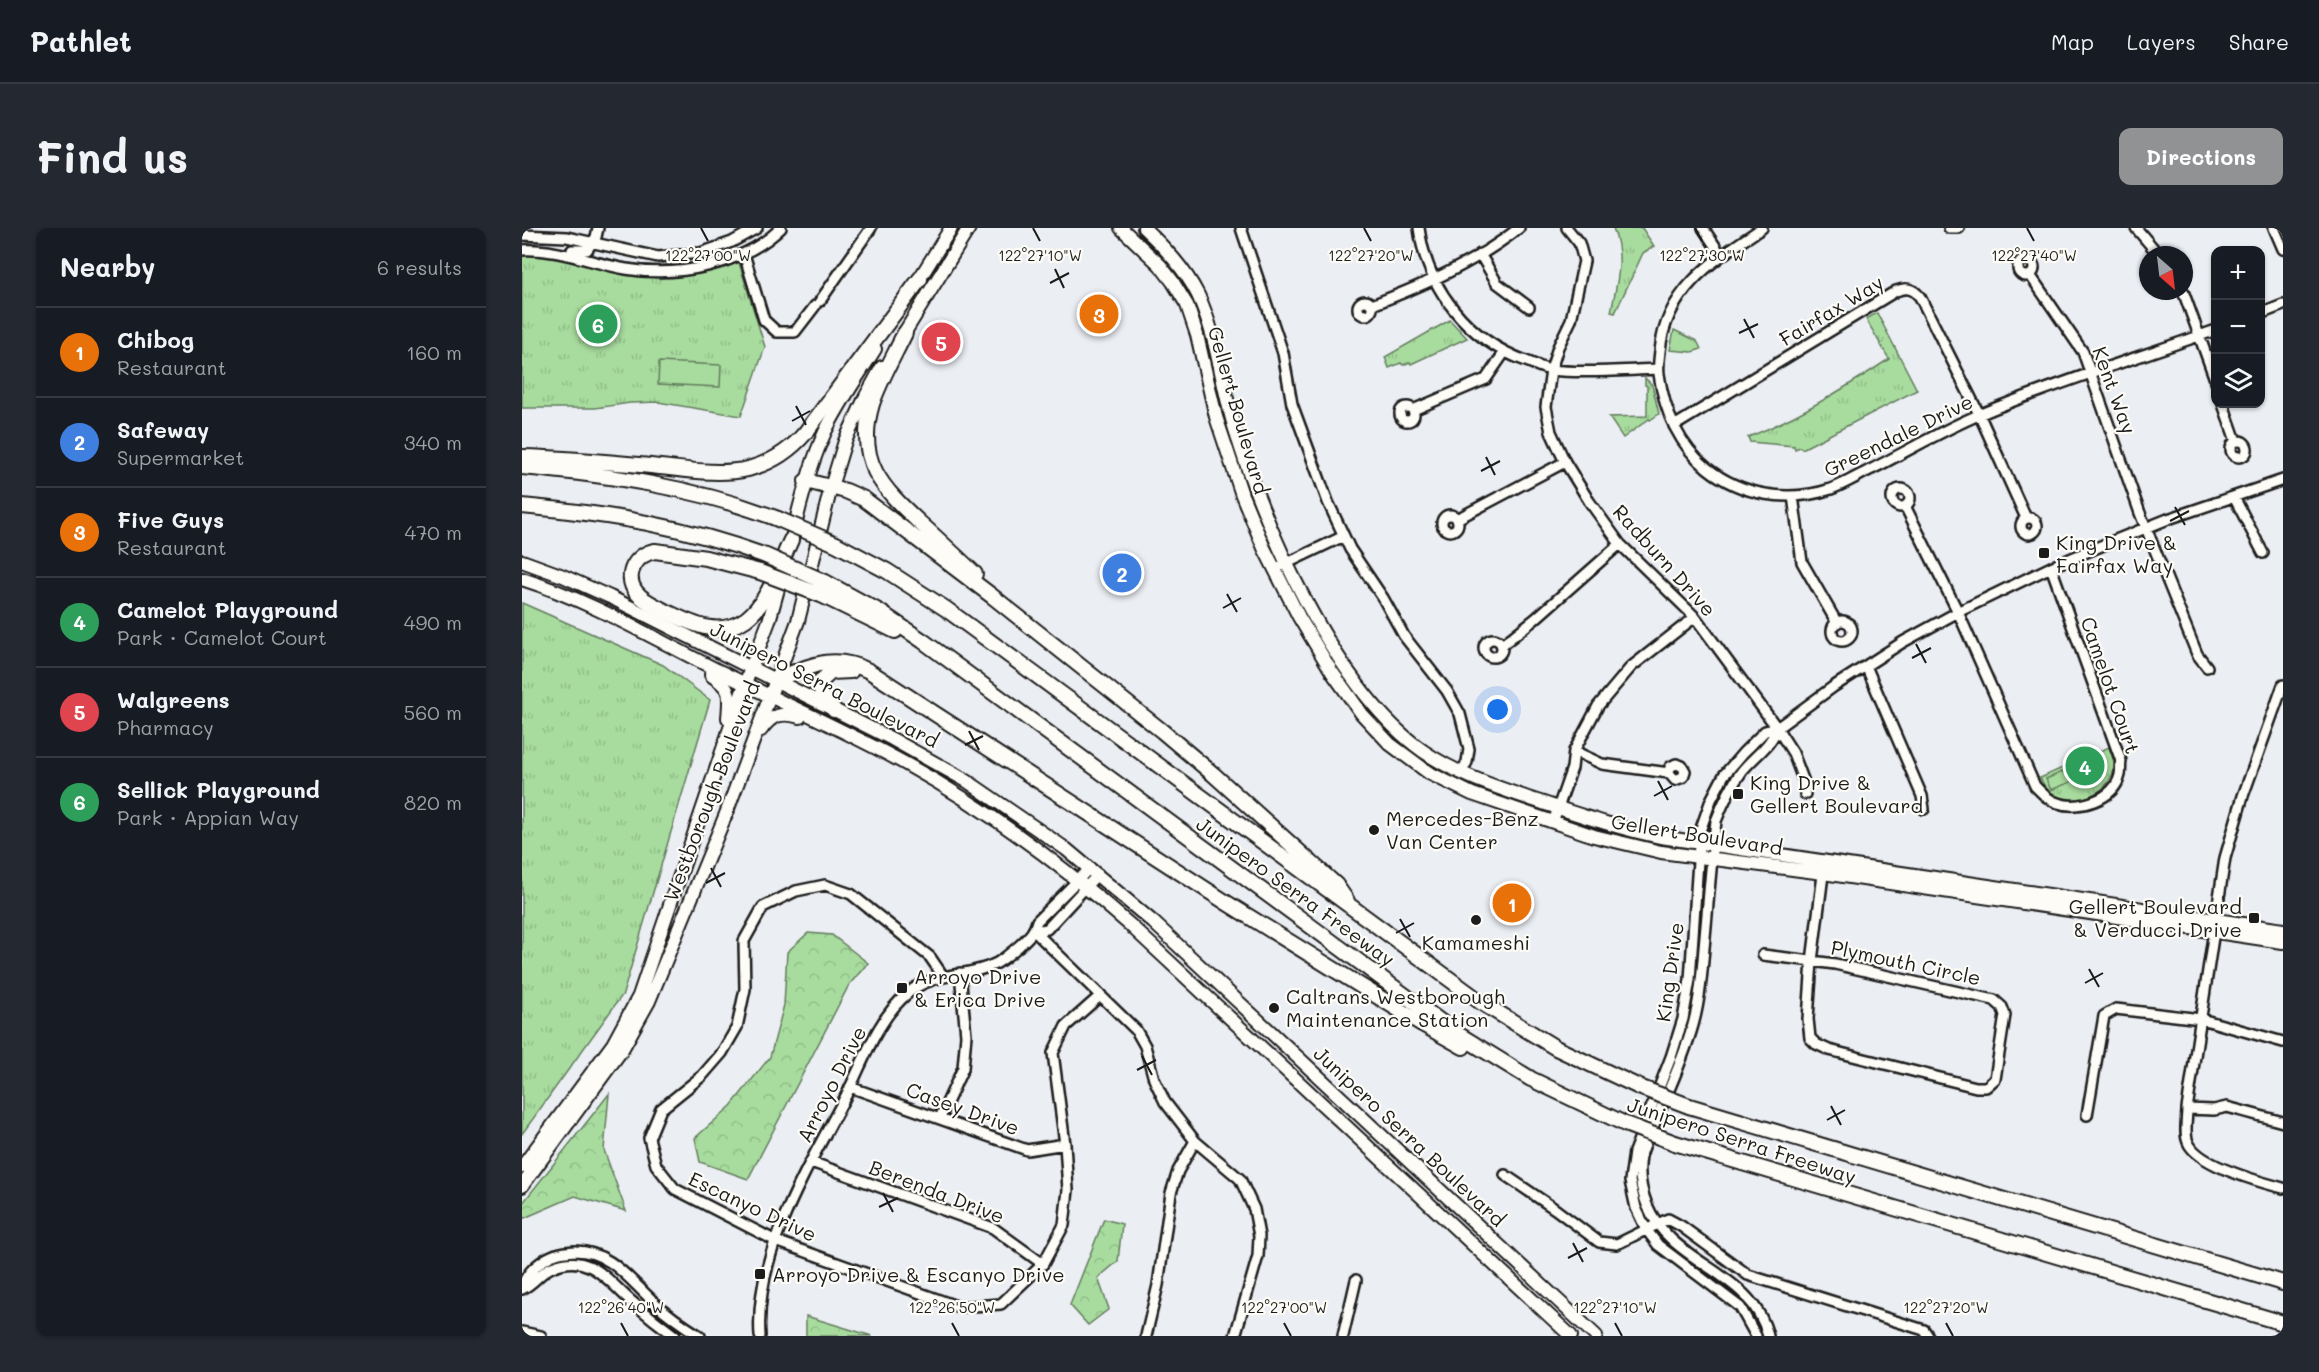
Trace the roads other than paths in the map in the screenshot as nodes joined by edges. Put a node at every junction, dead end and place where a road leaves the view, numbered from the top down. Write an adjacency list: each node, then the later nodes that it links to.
1 (598, 228): 20 (street)
2 (757, 228): 20 (street)
3 (782, 228): 25 (street)
4 (871, 228): 25 (street)
5 (951, 228): 29 (main road, Westborough Boulevard)
6 (969, 228): 37 (main road, Westborough Boulevard)
7 (1121, 228): 69 (main road, Gellert Boulevard)
8 (1144, 228): 67 (main road, Gellert Boulevard)
9 (1241, 228): 62 (street)
10 (1419, 228): 30 (street)
11 (1519, 228): 26 (street)
12 (1567, 228): 42 (street, Radburn Drive)
13 (1703, 228): 27 (street)
14 (1762, 228): 27 (street, Greendale Drive)
15 (1949, 228): 16 (street)
16 (1959, 228)
17 (2136, 228): 21 (street)
18 (2274, 228): 22 (street)
19 (522, 235): 20 (street)
20 (592, 244): 24 (street)
21 (2151, 246)
22 (2283, 249)
23 (522, 250): 24 (street)
24 (537, 250): 25 (street)
25 (744, 254)
26 (1480, 254): 30 (street); 34 (street)
27 (1721, 255): 41 (street, Greendale Drive)
28 (2030, 275): 43 (street, Kent Way)
29 (920, 279): 49 (highway); 53 (main road, Westborough Boulevard)
30 (1434, 280): 32 (street); 39 (street)
31 (2186, 300): 38 (street)
32 (1372, 305)
33 (2283, 305): 35 (street)
34 (1529, 307)
35 (2265, 312)
36 (2211, 332): 38 (street, Greendale Drive)
37 (905, 333): 54 (main road, Westborough Boulevard); 72 (highway)
38 (2199, 336): 40 (street); 43 (street, Greendale Drive)
39 (1504, 353): 42 (street); 45 (street)
40 (2211, 368)
41 (1658, 369): 42 (street); 47 (street, Greendale Drive)
42 (1551, 370): 50 (street, Radburn Drive)
43 (2091, 372): 46 (street, Greendale Drive); 61 (street, Kent Way)
44 (2224, 408): 48 (street)
45 (1413, 410)
46 (1979, 414): 47 (street, Fairfax Way); 55 (street, Greendale Drive); 59 (street, Fairfax Way)
47 (1674, 426): 55 (street, Greendale Drive)
48 (2236, 441)
49 (522, 458)
50 (1565, 462): 60 (street); 64 (street, Radburn Drive)
51 (522, 466): 105 (highway, Junipero Serra Freeway, bridge)
52 (2283, 480): 56 (street, King Drive)
53 (806, 481): 54 (highway); 63 (main road, Westborough Boulevard)
54 (831, 487): 72 (highway); 81 (main road, Westborough Boulevard)
55 (1793, 496): 75 (street)
56 (2234, 497): 61 (street, King Drive); 65 (street)
57 (522, 506): 71 (highway, Junipero Serra Freeway, bridge)
58 (1905, 506): 73 (street, Camelot Court)
59 (2026, 518)
60 (1456, 519)
61 (2146, 529): 68 (street, King Drive); 79 (street, Kent Way)
62 (1344, 536): 67 (street); 92 (street)
63 (791, 540): 71 (highway, bridge); 80 (main road, Westborough Boulevard)
64 (1620, 544): 74 (street, Radburn Drive); 77 (street)
65 (2264, 553)
66 (522, 561): 80 (main road, Junipero Serra Boulevard)
67 (1287, 563): 69 (street); 92 (main road, Gellert Boulevard)
68 (2051, 567): 73 (street, King Drive); 73 (street, Camelot Court)
69 (1274, 569): 97 (main road, Gellert Boulevard)
70 (522, 579): 76 (main road, Junipero Serra Boulevard)
71 (823, 589): 118 (highway, Junipero Serra Freeway)
72 (992, 596): 105 (highway)
73 (1958, 612): 78 (street, King Drive)
74 (1695, 617): 88 (street, Radburn Drive); 91 (street)
75 (1837, 624)
76 (665, 644): 82 (main road, Junipero Serra Boulevard); 89 (main road)
77 (1502, 645)
78 (1866, 666): 88 (street, King Drive); 96 (street)
79 (2207, 667)
80 (751, 668): 81 (main road, Junipero Serra Boulevard); 82 (main road, Westborough Boulevard)
81 (775, 680): 84 (highway); 85 (main road, Westborough Boulevard); 86 (main road, Junipero Serra Boulevard)
82 (745, 684): 85 (main road, Junipero Serra Boulevard); 89 (main road, Westborough Boulevard)
83 (2283, 685): 106 (street)
84 (896, 687): 86 (highway); 118 (highway)
85 (770, 696): 87 (main road, Junipero Serra Boulevard); 90 (main road, Westborough Boulevard)
86 (834, 710): 103 (main road, Junipero Serra Boulevard)
87 (830, 725): 90 (main road); 104 (main road, Junipero Serra Boulevard)
88 (1777, 728): 94 (street, Radburn Drive); 98 (street, King Drive); 99 (street, King Drive)
89 (726, 738): 126 (main road, Westborough Boulevard)
90 (751, 746): 128 (main road, Westborough Boulevard)
91 (1574, 751): 93 (street); 95 (street)
92 (1461, 773): 95 (main road, Gellert Boulevard)
93 (1669, 773)
94 (1805, 794)
95 (1558, 808): 97 (street); 98 (main road, Gellert Boulevard)
96 (1924, 809)
97 (1553, 822): 100 (main road, Gellert Boulevard)
98 (1700, 842): 99 (main road, Gellert Boulevard); 100 (street, King Drive)
99 (1714, 845): 101 (street, King Drive); 102 (main road, Gellert Boulevard)
100 (1700, 857): 101 (main road, Gellert Boulevard); 131 (street, King Drive)
101 (1713, 858): 102 (main road, Gellert Boulevard); 130 (street, King Drive)
102 (1824, 867): 106 (main road, Gellert Boulevard); 111 (street, Plymouth Circle)
103 (1094, 871): 104 (street, Arroyo Drive); 147 (main road, Junipero Serra Boulevard)
104 (1082, 884): 108 (street, Arroyo Drive); 146 (main road, Junipero Serra Boulevard)
105 (1351, 908): 135 (highway, Junipero Serra Freeway, bridge)
106 (2215, 926): 107 (main road, Gellert Boulevard); 109 (main road, Gellert Boulevard); 115 (street)
107 (2283, 930)
108 (1034, 931): 112 (street, Arroyo Drive); 114 (street)
109 (2283, 942)
110 (1763, 956): 111 (street)
111 (1812, 961): 111 (street, Plymouth Circle)
112 (960, 973): 113 (street, Arroyo Drive); 121 (street)
113 (943, 976): 117 (street, Arroyo Drive); 132 (street, Escanyo Drive)
114 (1101, 995): 123 (street); 124 (street, Escanyo Drive)
115 (2201, 1019): 116 (street); 119 (street); 120 (street)
116 (2283, 1042)
117 (850, 1087): 121 (street, Casey Drive); 125 (street, Arroyo Drive)
118 (1561, 1095): 137 (highway, Junipero Serra Freeway, bridge)
119 (2187, 1109): 122 (street); 129 (street)
120 (2087, 1115)
121 (939, 1118): 124 (street, Casey Drive)
122 (2283, 1122)
123 (1195, 1141): 143 (street); 144 (street)
124 (1065, 1144): 133 (street, Escanyo Drive)
125 (812, 1162): 132 (street, Arroyo Drive); 133 (street, Berenda Drive)
126 (522, 1167)
127 (1505, 1175): 131 (street)
128 (522, 1186)
129 (2283, 1188)
130 (1656, 1223): 131 (street); 149 (street, King Drive); 150 (street)
131 (1646, 1229): 148 (street, King Drive)
132 (776, 1241): 133 (street, Escanyo Drive); 142 (street, Arroyo Drive)
133 (1043, 1264)
134 (1356, 1280): 145 (street)
135 (2283, 1282)
136 (522, 1289): 140 (street); 141 (street)
137 (2283, 1323)
138 (522, 1332): 139 (street)
139 (541, 1336)
140 (675, 1336)
141 (700, 1336)
142 (760, 1336)
143 (1146, 1336)
144 (1236, 1336)
145 (1343, 1336)
146 (1571, 1336)
147 (1596, 1336)
148 (1756, 1336)
149 (1768, 1336)
150 (1928, 1336)

